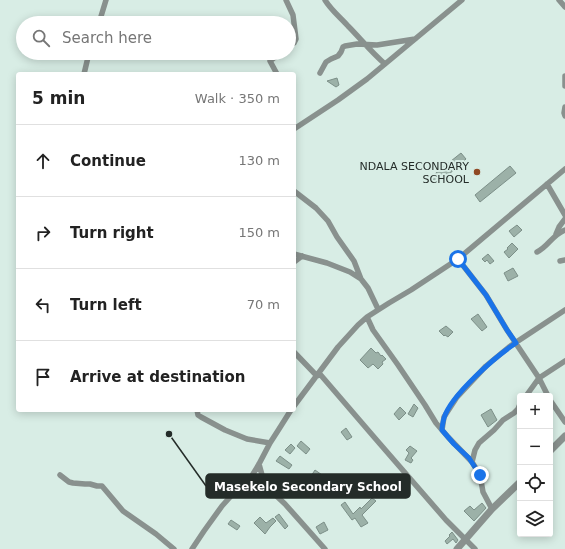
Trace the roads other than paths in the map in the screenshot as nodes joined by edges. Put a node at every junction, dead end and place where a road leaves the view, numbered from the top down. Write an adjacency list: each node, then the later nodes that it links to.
1 (106, 0): 7 (street)
2 (286, 0): 8 (street)
3 (325, 0): 10 (street)
4 (462, 0): 9 (street)
5 (559, 0): 6 (street)
6 (565, 7)
7 (101, 16)
8 (293, 16)
9 (415, 39): 10 (street); 13 (street)
10 (364, 44): 13 (street); 16 (street)
11 (87, 60): 14 (street)
12 (271, 60): 15 (street)
13 (385, 64): 21 (street)
14 (84, 72)
15 (276, 72)
16 (320, 72)
17 (565, 76): 18 (street)
18 (565, 86)
19 (565, 107): 20 (street)
20 (565, 116)
21 (296, 128)
22 (565, 169): 23 (street)
23 (546, 184): 24 (street); 25 (street)
24 (539, 191): 25 (street); 34 (street)
25 (551, 192): 27 (street)
26 (296, 193): 36 (street)
27 (565, 215)
28 (565, 219): 30 (street)
29 (565, 230): 30 (street)
30 (556, 234): 31 (street)
31 (537, 252)
32 (296, 254): 33 (street)
33 (302, 256): 35 (street); 36 (street)
34 (458, 259): 37 (street); 40 (street)
35 (296, 260)
36 (361, 278): 37 (street)
37 (378, 309): 39 (street)
38 (564, 313): 40 (street)
39 (367, 317): 43 (street); 53 (street)
40 (516, 343): 44 (street); 53 (street)
41 (296, 354): 43 (street)
42 (565, 361): 44 (street)
43 (318, 374): 47 (street); 62 (street)
44 (539, 378): 45 (street); 46 (street)
45 (528, 393)
46 (546, 393)
47 (296, 403)
48 (553, 404): 52 (street)
49 (517, 409): 57 (street)
50 (197, 412): 55 (street)
51 (290, 412): 55 (street)
52 (565, 422)
53 (442, 430): 57 (street)
54 (565, 436): 56 (street)
55 (270, 443): 58 (street)
56 (553, 448)
57 (472, 462): 61 (street)
58 (259, 464): 64 (street); 65 (street)
59 (60, 475): 63 (street)
60 (517, 485): 61 (street)
61 (492, 510): 62 (street)
62 (465, 539): 66 (street); 67 (street)
63 (174, 549)
64 (192, 549)
65 (325, 549)
66 (456, 549)
67 (475, 549)

